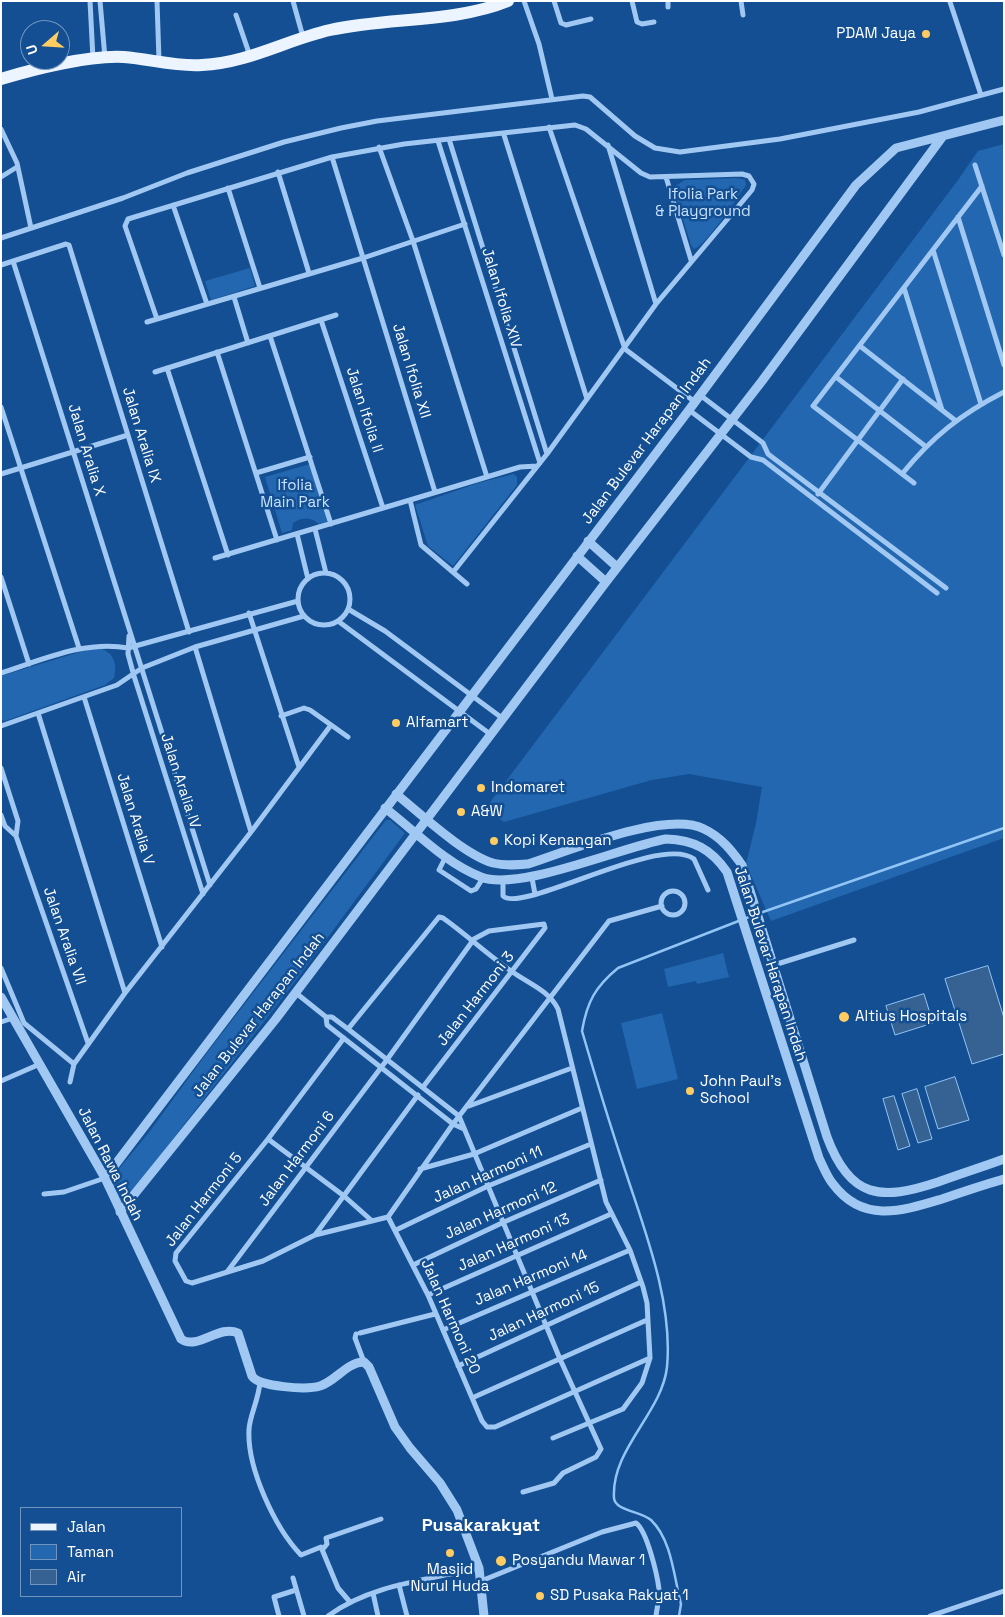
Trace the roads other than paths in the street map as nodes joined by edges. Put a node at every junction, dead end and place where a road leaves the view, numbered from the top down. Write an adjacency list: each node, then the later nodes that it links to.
1 (90, 1): 12 (street)
2 (100, 1): 11 (street)
3 (157, 1): 20 (street)
4 (293, 1): 17 (street)
5 (507, 1): 17 (main road)
6 (524, 1): 24 (street)
7 (554, 1): 15 (street)
8 (632, 1): 16 (street)
9 (741, 1): 14 (street)
10 (950, 2): 23 (street)
11 (101, 12): 12 (street); 19 (street)
12 (90, 13): 19 (street)
13 (236, 15): 18 (street)
14 (743, 15)
15 (591, 19)
16 (654, 22)
17 (304, 37): 18 (main road)
18 (250, 57): 20 (main road)
19 (99, 59): 20 (main road); 21 (main road)
20 (159, 63)
21 (1, 80)
22 (1004, 89): 23 (street)
23 (981, 95): 24 (street)
24 (552, 98): 45 (street)
25 (1004, 120): 29 (street, Jalan Bulevar Harapan Indah)
26 (549, 127): 28 (street); 32 (street); 67 (street)
27 (1, 129): 36 (street)
28 (504, 135): 30 (street); 75 (street)
29 (943, 136): 76 (street, Jalan Bulevar Harapan Indah); 81 (street, Jalan Bulevar Harapan Indah)
30 (449, 139): 31 (street); 88 (street, Jalan Ifolia XIV)
31 (438, 141): 33 (street); 44 (street, Jalan Ifolia XIV)
32 (608, 145): 39 (street); 59 (street)
33 (379, 147): 34 (street); 47 (street)
34 (332, 156): 37 (street); 50 (street, Jalan Ifolia XII)
35 (975, 166): 40 (street)
36 (17, 167): 38 (street); 45 (street)
37 (278, 172): 41 (street); 54 (street)
38 (1, 177)
39 (666, 177): 51 (street); 51 (street)
40 (982, 186): 43 (street); 49 (street)
41 (228, 188): 42 (street); 55 (street)
42 (174, 205): 58 (street); 61 (street)
43 (958, 217): 48 (street); 69 (street)
44 (465, 224): 47 (street); 92 (street, Jalan Ifolia XIV)
45 (30, 228): 46 (street)
46 (1, 238)
47 (413, 241): 50 (street); 97 (street)
48 (933, 250): 56 (street); 77 (street)
49 (1004, 255)
50 (363, 258): 54 (street); 99 (street, Jalan Ifolia XII)
51 (692, 260): 59 (street)
52 (13, 261): 53 (street); 84 (street, Jalan Aralia IX); 87 (street, Jalan Aralia X)
53 (1, 265)
54 (310, 273): 55 (street)
55 (260, 288): 57 (street)
56 (904, 288): 66 (street); 79 (street)
57 (234, 297): 58 (street); 65 (street)
58 (207, 304): 61 (street)
59 (656, 304): 67 (street)
60 (336, 315): 62 (street)
61 (156, 319): 63 (street)
62 (321, 320): 64 (street); 103 (street, Jalan Ifolia II)
63 (147, 322)
64 (270, 336): 65 (street); 90 (street)
65 (248, 343): 68 (street)
66 (860, 346): 72 (street); 73 (street)
67 (625, 349): 75 (street); 76 (street)
68 (218, 352): 70 (street); 94 (street)
69 (1004, 365)
70 (167, 368): 71 (street); 109 (street)
71 (155, 372)
72 (836, 377): 80 (street); 85 (street)
73 (903, 379): 79 (street); 80 (street)
74 (1004, 392): 77 (street)
75 (587, 399): 88 (street)
76 (695, 402): 81 (street); 83 (street); 108 (street, Jalan Bulevar Harapan Indah)
77 (981, 404): 82 (street)
78 (1, 407): 93 (street)
79 (942, 410): 82 (street)
80 (880, 411): 85 (street); 86 (street)
81 (732, 420): 83 (street, Jalan Bulevar Harapan Indah); 89 (street)
82 (956, 421): 86 (street)
83 (721, 434): 91 (street); 112 (street, Jalan Bulevar Harapan Indah)
84 (128, 435): 87 (street); 127 (street, Jalan Aralia IX)
85 (858, 440): 96 (street); 100 (street)
86 (925, 446): 96 (street)
87 (74, 451): 93 (street); 128 (street, Jalan Aralia X)
88 (547, 454): 92 (street)
89 (768, 454): 91 (street); 100 (street)
90 (310, 457): 94 (street); 104 (street)
91 (763, 460): 101 (street)
92 (538, 464): 97 (street); 113 (street)
93 (20, 469): 95 (street); 130 (street)
94 (256, 473): 107 (street)
95 (1, 474)
96 (902, 474): 98 (street)
97 (487, 477): 99 (street)
98 (914, 483)
99 (435, 492): 102 (street)
100 (819, 492): 101 (street); 119 (street)
101 (815, 499): 120 (street)
102 (410, 500): 103 (street); 113 (street)
103 (383, 508): 104 (street)
104 (331, 524): 105 (street)
105 (315, 528): 106 (street); 114 (street)
106 (297, 534): 107 (street); 116 (street)
107 (277, 540): 109 (street)
108 (588, 541): 110 (street, Jalan Bulevar Harapan Indah); 112 (street)
109 (228, 554): 111 (street)
110 (577, 556): 117 (street); 137 (street, Jalan Bulevar Harapan Indah)
111 (215, 558)
112 (617, 567): 117 (street, Jalan Bulevar Harapan Indah)
113 (454, 571): 118 (street)
114 (326, 573): 116 (street); 122 (street)
115 (1, 577): 133 (street)
116 (308, 579): 121 (street)
117 (606, 582): 142 (street, Jalan Bulevar Harapan Indah)
118 (467, 584)
119 (946, 588)
120 (937, 593)
121 (298, 601): 123 (street); 124 (street)
122 (348, 609): 125 (street); 137 (street)
123 (249, 613): 126 (street); 127 (street)
124 (304, 616): 125 (street); 126 (street)
125 (338, 621): 139 (street)
126 (254, 629): 132 (street); 141 (street)
127 (190, 632): 129 (street)
128 (129, 634): 129 (street, Jalan Aralia X); 131 (street, Jalan Aralia IV)
129 (136, 646): 131 (street); 134 (street, Jalan Aralia X)
130 (79, 648): 131 (street); 133 (street)
131 (128, 648): 136 (street, Jalan Aralia IV)
132 (195, 648): 134 (street); 153 (street)
133 (29, 664): 135 (street)
134 (142, 668): 136 (street); 164 (street, Jalan Aralia X)
135 (1, 673)
136 (134, 676): 138 (street); 166 (street, Jalan Aralia IV)
137 (470, 695): 139 (street, Jalan Bulevar Harapan Indah); 142 (street)
138 (84, 697): 140 (street); 171 (street, Jalan Aralia V)
139 (459, 710): 145 (street); 149 (street, Jalan Bulevar Harapan Indah)
140 (38, 713): 144 (street); 175 (street)
141 (281, 716): 143 (street); 147 (street)
142 (502, 718): 145 (street, Jalan Bulevar Harapan Indah)
143 (331, 725): 146 (street); 147 (street)
144 (1, 726)
145 (490, 734): 152 (street, Jalan Bulevar Harapan Indah)
146 (348, 737)
147 (298, 767): 153 (street)
148 (1, 768): 155 (street, Jalan Aralia VII)
149 (396, 794): 150 (street, Jalan Bulevar Harapan Indah); 152 (street, Jalan Bulevar Harapan Indah)
150 (385, 808): 154 (street); 209 (street, Jalan Bulevar Harapan Indah)
151 (1, 815): 155 (street, Jalan Aralia VII)
152 (428, 818): 154 (street, Jalan Bulevar Harapan Indah); 172 (street, Jalan Bulevar Harapan Indah)
153 (251, 832): 164 (street)
154 (417, 832): 158 (street); 176 (street, Jalan Bulevar Harapan Indah)
155 (16, 836): 186 (street, Jalan Aralia VII)
156 (648, 842): 157 (street); 159 (street); 162 (street)
157 (699, 844): 160 (street); 182 (street, Jalan Bulevar Harapan Indah)
158 (446, 856): 161 (street); 161 (street)
159 (652, 856): 160 (street); 167 (street)
160 (691, 857): 165 (street)
161 (483, 878): 163 (street)
162 (532, 878): 163 (street); 167 (street)
163 (503, 880): 167 (street)
164 (210, 885): 166 (street)
165 (708, 890)
166 (203, 894): 171 (street)
167 (535, 894)
168 (662, 906): 168 (street); 178 (street)
169 (474, 940): 174 (street); 174 (street, Jalan Harmoni 3); 184 (street); 187 (street, Jalan Harmoni 6)
170 (854, 940): 172 (street)
171 (162, 947): 175 (street)
172 (774, 965): 179 (street, Jalan Bulevar Harapan Indah)
173 (1, 968): 189 (street)
174 (512, 972): 178 (street); 194 (street, Jalan Harmoni 3)
175 (125, 993): 186 (street)
176 (296, 993): 181 (street); 215 (street, Jalan Bulevar Harapan Indah)
177 (1, 997): 180 (street, Jalan Rawa Indah)
178 (552, 998): 191 (street); 196 (street)
179 (789, 1014): 182 (street); 201 (street, Jalan Bulevar Harapan Indah)
180 (13, 1018): 183 (street); 188 (street, Jalan Rawa Indah)
181 (326, 1018): 184 (street); 185 (street)
182 (775, 1018): 202 (street, Jalan Bulevar Harapan Indah)
183 (1, 1022)
184 (348, 1029): 187 (street)
185 (344, 1038): 190 (street); 203 (street, Jalan Harmoni 5)
186 (88, 1043): 189 (street)
187 (386, 1061): 190 (street, Jalan Harmoni 6); 194 (street)
188 (40, 1064): 192 (street); 209 (street, Jalan Rawa Indah)
189 (74, 1064): 193 (street)
190 (381, 1068): 195 (street); 207 (street, Jalan Harmoni 6)
191 (572, 1068): 196 (street); 197 (street)
192 (1, 1081)
193 (70, 1082)
194 (424, 1087): 198 (street)
195 (418, 1095): 199 (street); 214 (street)
196 (469, 1106): 198 (street)
197 (582, 1108): 204 (street); 205 (street)
198 (459, 1116): 199 (street); 200 (street)
199 (453, 1124): 200 (street); 208 (street)
200 (464, 1129): 205 (street)
201 (825, 1130): 202 (street); 206 (street, Jalan Bulevar Harapan Indah)
202 (811, 1134): 210 (street, Jalan Bulevar Harapan Indah)
203 (268, 1139): 207 (street); 225 (street, Jalan Harmoni 5)
204 (591, 1144): 211 (street); 212 (street, Jalan Harmoni 11)
205 (474, 1154): 208 (street); 212 (street)
206 (1004, 1160)
207 (306, 1169): 214 (street); 225 (street, Jalan Harmoni 6)
208 (420, 1170): 217 (street)
209 (105, 1178): 213 (street); 215 (street, Jalan Rawa Indah)
210 (1004, 1179)
211 (600, 1180): 216 (street); 219 (street, Jalan Harmoni 12)
212 (488, 1186): 219 (street); 220 (street, Jalan Harmoni 11)
213 (44, 1194)
214 (344, 1196): 218 (street); 221 (street)
215 (120, 1212): 237 (street, Jalan Rawa Indah)
216 (611, 1214): 222 (street); 223 (street, Jalan Harmoni 13)
217 (388, 1217): 218 (street, Jalan Harmoni 5); 220 (street, Jalan Harmoni 20)
218 (371, 1220): 221 (street, Jalan Harmoni 5)
219 (504, 1222): 223 (street); 224 (street, Jalan Harmoni 12)
220 (396, 1230): 224 (street, Jalan Harmoni 20)
221 (315, 1235): 225 (street, Jalan Harmoni 5)
222 (630, 1250): 226 (street); 227 (street, Jalan Harmoni 14)
223 (517, 1256): 227 (street); 228 (street, Jalan Harmoni 13)
224 (413, 1265): 228 (street, Jalan Harmoni 20)
225 (227, 1272)
226 (641, 1282): 230 (street); 231 (street, Jalan Harmoni 15)
227 (532, 1291): 231 (street); 232 (street, Jalan Harmoni 14)
228 (428, 1295): 229 (street, Jalan Harmoni 20)
229 (434, 1314): 232 (street, Jalan Harmoni 20); 235 (street)
230 (647, 1320): 233 (street); 234 (street)
231 (546, 1324): 234 (street); 236 (street, Jalan Harmoni 15)
232 (443, 1330): 236 (street, Jalan Harmoni 20)
233 (650, 1358): 238 (street); 240 (street)
234 (560, 1359): 238 (street); 239 (street)
235 (364, 1362): 237 (street); 245 (street)
236 (458, 1366): 239 (street, Jalan Harmoni 20)
237 (260, 1382): 244 (street)
238 (574, 1390): 239 (street, Jalan Harmoni 20); 240 (street)
239 (472, 1398)
240 (588, 1424): 241 (street); 242 (street)
241 (553, 1438)
242 (523, 1492)
243 (382, 1519): 244 (street)
244 (323, 1549): 252 (street)
245 (479, 1568): 247 (street); 248 (street)
246 (293, 1578): 249 (street)
247 (481, 1581): 258 (street); 259 (street)
248 (399, 1585): 251 (street); 257 (street)
249 (296, 1590): 253 (street); 254 (street)
250 (1004, 1590): 260 (street)
251 (373, 1594): 252 (street); 256 (street)
252 (350, 1602): 255 (street)
253 (279, 1616)
254 (304, 1616)
255 (328, 1616)
256 (378, 1616)
257 (407, 1616)
258 (484, 1616)
259 (656, 1616)
260 (930, 1616)

